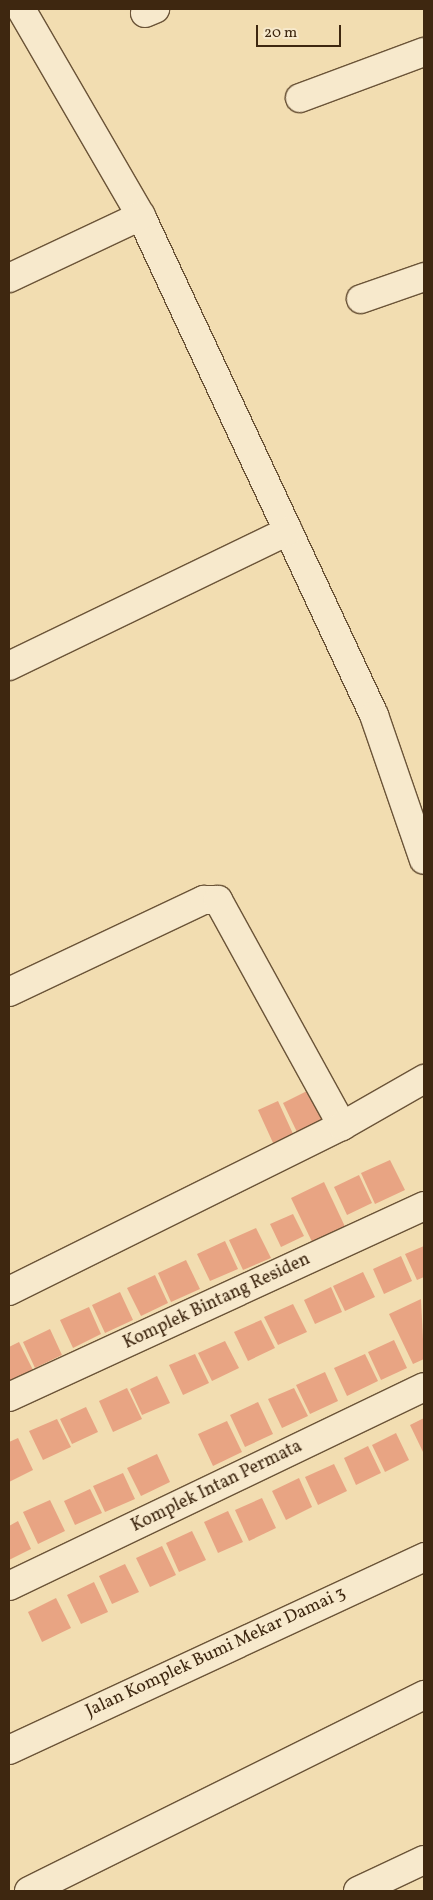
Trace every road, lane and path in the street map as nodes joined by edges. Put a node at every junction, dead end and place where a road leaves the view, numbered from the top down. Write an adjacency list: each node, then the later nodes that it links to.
1 (21, 9): 4 (street)
2 (424, 52): 3 (street)
3 (300, 98)
4 (141, 216): 6 (street); 8 (street)
5 (424, 277): 7 (street)
6 (9, 278)
7 (360, 300)
8 (288, 531): 9 (street); 10 (street)
9 (9, 666)
10 (424, 860)
11 (9, 992): 13 (street)
12 (424, 1079): 13 (street)
13 (342, 1126): 15 (street)
14 (424, 1206): 17 (street, Komplek Bintang Residen)
15 (9, 1291)
16 (424, 1387): 19 (street, Komplek Intan Permata)
17 (9, 1397)
18 (424, 1557): 21 (street, Jalan Komplek Bumi Mekar Damai 3)
19 (9, 1586)
20 (424, 1695): 23 (street)
21 (9, 1750)
22 (424, 1860): 24 (street)
23 (29, 1891)
24 (358, 1891)

